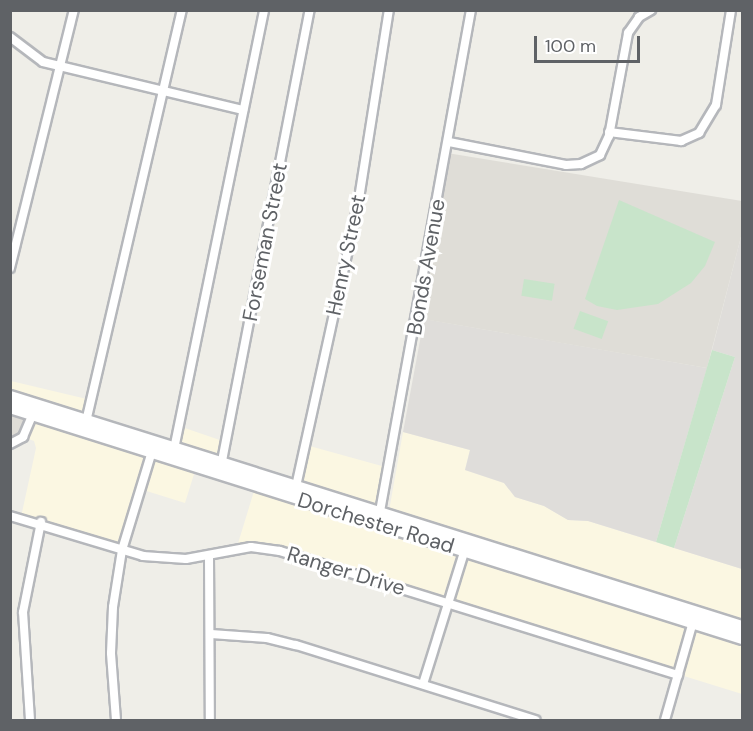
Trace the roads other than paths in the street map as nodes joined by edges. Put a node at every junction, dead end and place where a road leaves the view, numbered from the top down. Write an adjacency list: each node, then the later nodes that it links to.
1 (74, 10): 10 (street)
2 (182, 10): 11 (street)
3 (264, 10): 12 (street)
4 (310, 10): 23 (street, Forseman Street)
5 (389, 10): 24 (street, Henry Street)
6 (471, 10): 14 (street, Bonds Avenue)
7 (651, 10): 13 (street)
8 (731, 10): 13 (street)
9 (10, 37): 10 (street)
10 (60, 67): 11 (street); 15 (street)
11 (163, 88): 12 (street); 19 (street)
12 (243, 110): 22 (street)
13 (609, 132): 14 (street)
14 (449, 142): 26 (street, Bonds Avenue)
15 (10, 268)
16 (10, 398): 18 (main road, Dorchester Road)
17 (10, 407): 18 (main road, Dorchester Road)
18 (34, 410): 19 (main road, Dorchester Road); 20 (street)
19 (86, 425): 21 (main road, Dorchester Road)
20 (10, 444)
21 (153, 447): 22 (main road, Dorchester Road); 29 (street)
22 (173, 453): 23 (main road, Dorchester Road)
23 (221, 468): 24 (main road, Dorchester Road)
24 (295, 492): 26 (main road, Dorchester Road)
25 (10, 516): 27 (street, Ranger Drive)
26 (379, 518): 28 (main road, Dorchester Road)
27 (41, 522): 29 (street, Ranger Drive); 38 (street)
28 (467, 545): 31 (street); 32 (main road, Dorchester Road)
29 (122, 550): 30 (street, Ranger Drive); 39 (street)
30 (209, 556): 31 (street, Ranger Drive); 34 (street)
31 (448, 603): 36 (street, Ranger Drive); 37 (street)
32 (694, 617): 33 (main road, Dorchester Road); 35 (main road, Dorchester Road); 36 (street)
33 (742, 627)
34 (211, 634): 37 (street); 40 (street)
35 (742, 638)
36 (678, 675): 42 (street)
37 (423, 684): 41 (street)
38 (30, 720)
39 (116, 720)
40 (210, 720)
41 (536, 720)
42 (665, 720)

